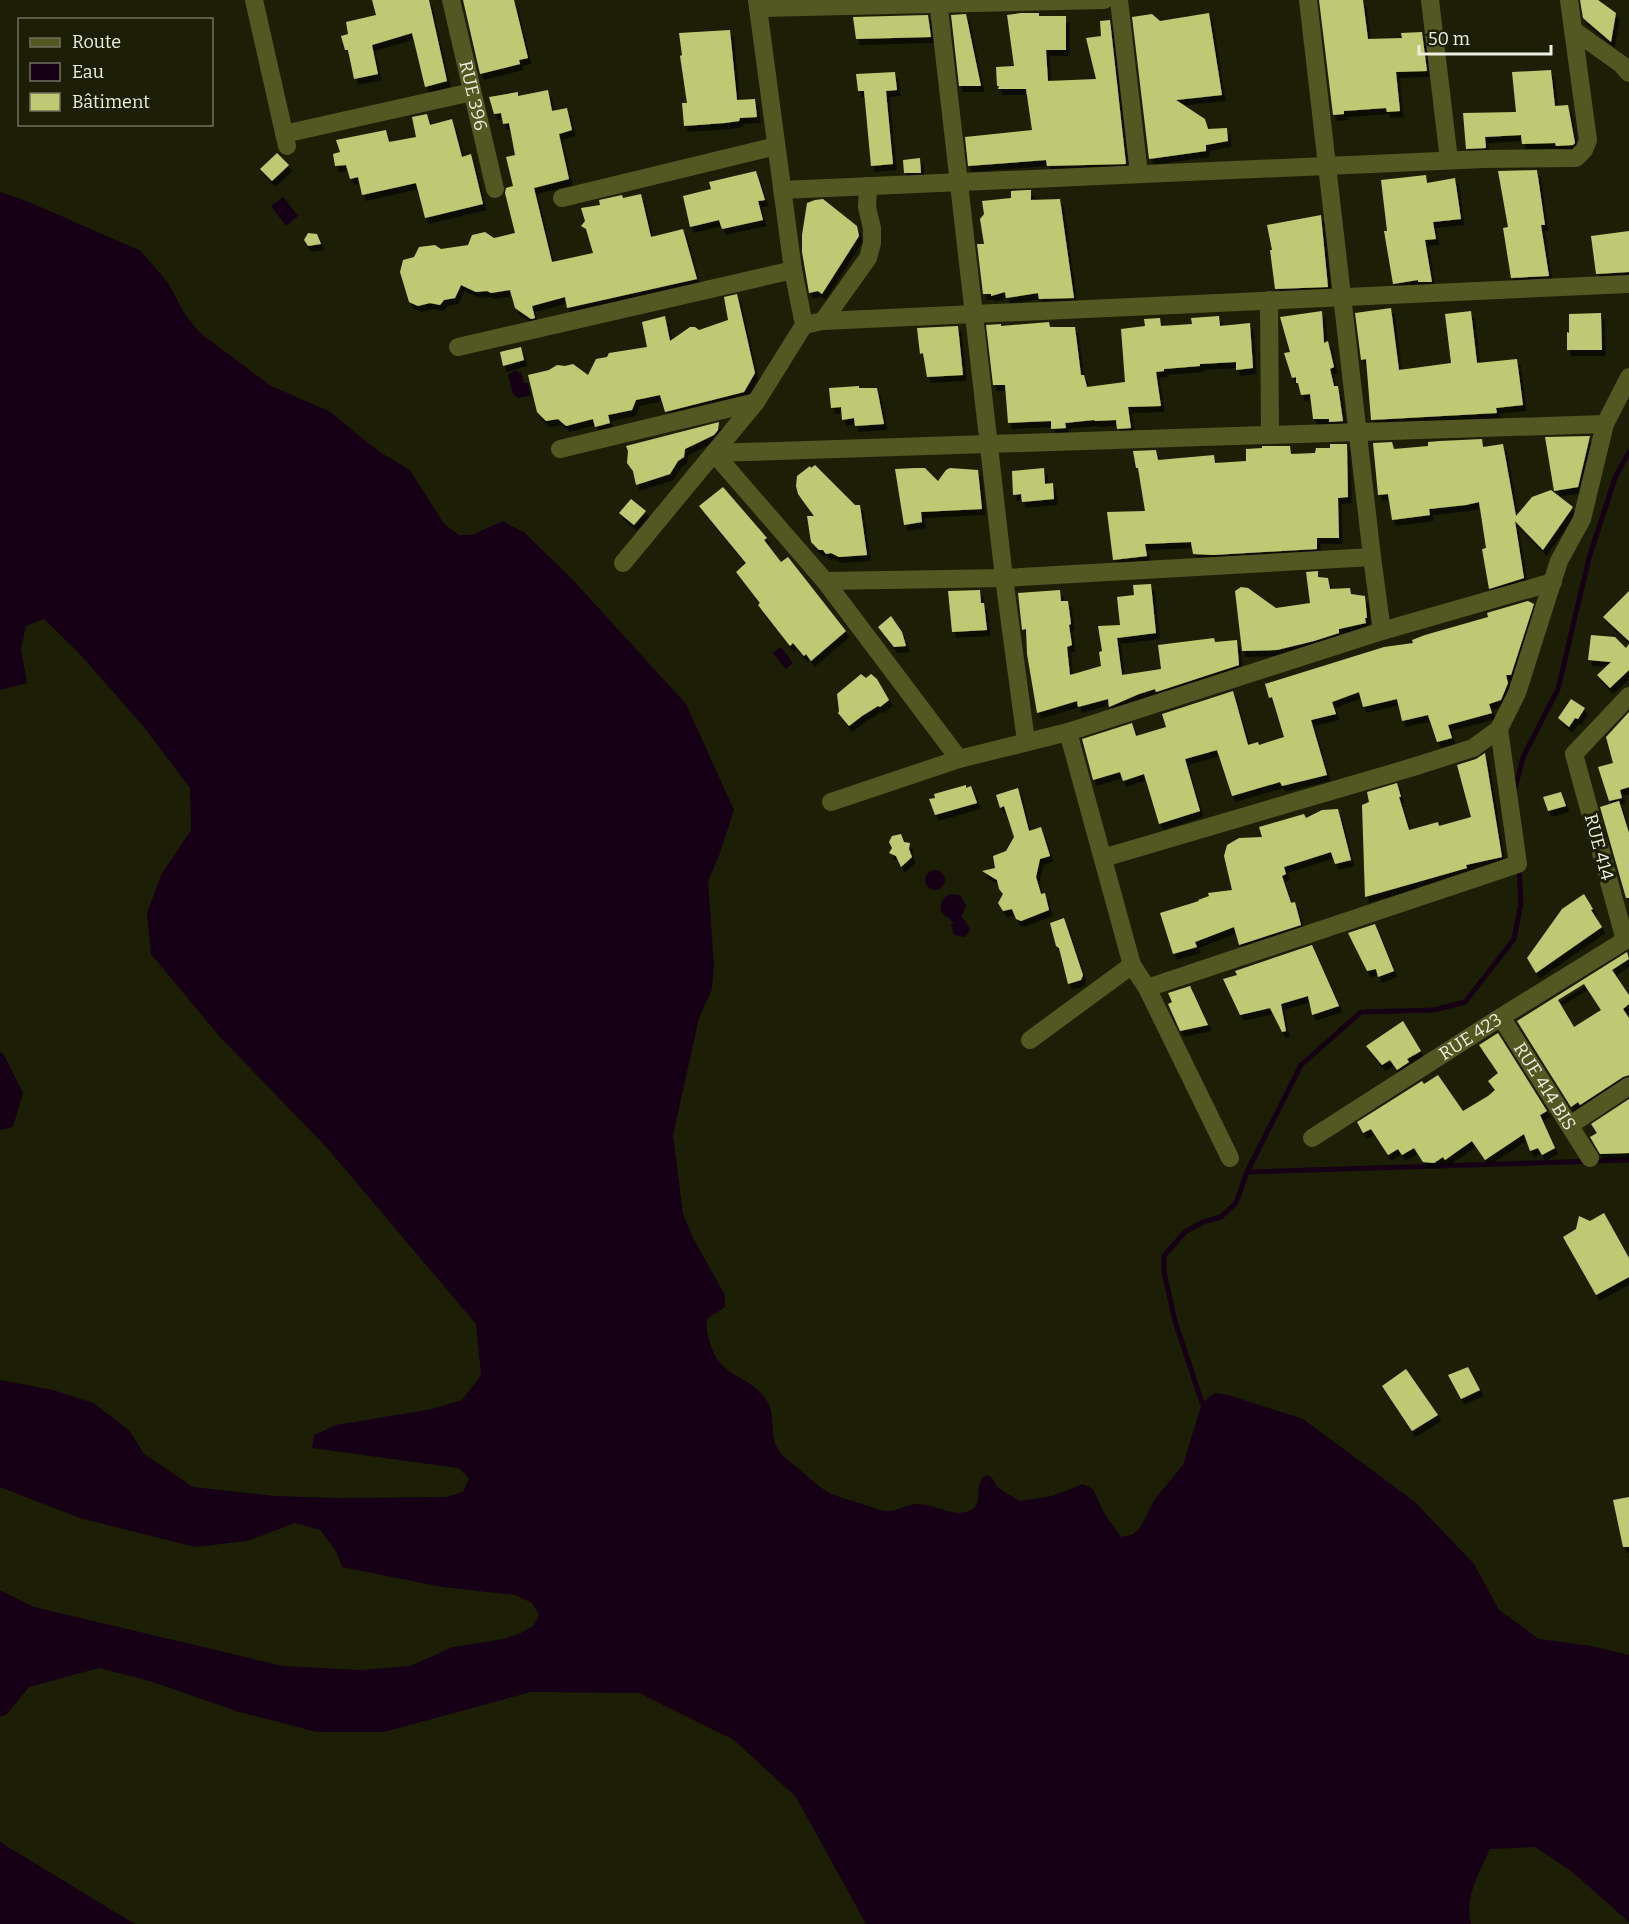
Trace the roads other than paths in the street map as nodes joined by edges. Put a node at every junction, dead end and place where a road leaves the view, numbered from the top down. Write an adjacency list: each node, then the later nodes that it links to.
1 (254, 0): 12 (street)
2 (450, 0): 12 (street, RUE 396)
3 (1104, 0): 8 (street)
4 (1119, 0): 16 (street)
5 (1308, 0): 15 (street)
6 (1430, 0): 14 (street)
7 (1569, 0): 10 (street)
8 (938, 2): 9 (street); 17 (street)
9 (757, 4): 13 (street)
10 (1573, 30): 11 (street); 14 (street)
11 (1629, 73)
12 (472, 92): 19 (street, RUE 396)
13 (776, 146): 20 (street); 21 (street)
14 (1449, 160): 15 (street)
15 (1328, 165): 16 (street); 24 (street)
16 (1139, 174): 17 (street)
17 (959, 182): 18 (street); 26 (street)
18 (867, 186): 20 (street); 27 (street)
19 (495, 189)
20 (782, 190): 22 (street)
21 (562, 198)
22 (793, 270): 28 (street); 29 (street)
23 (1629, 284): 24 (street)
24 (1343, 297): 25 (street); 33 (street)
25 (1269, 300): 26 (street); 34 (street)
26 (974, 314): 27 (street); 35 (street)
27 (823, 321): 28 (street)
28 (804, 325): 31 (street)
29 (458, 347)
30 (1629, 377): 32 (street)
31 (756, 402): 36 (street); 37 (street)
32 (1605, 424): 33 (street); 42 (street)
33 (1358, 432): 34 (street); 38 (street)
34 (1270, 435): 35 (street)
35 (988, 444): 37 (street); 40 (street)
36 (560, 449)
37 (714, 453): 39 (street); 41 (street)
38 (1372, 557): 40 (street); 43 (street)
39 (623, 563)
40 (1004, 578): 41 (street); 47 (street)
41 (825, 581): 48 (street)
42 (1552, 582): 43 (street); 45 (street)
43 (1382, 631): 46 (street)
44 (1629, 696): 51 (street, RUE 414)
45 (1500, 729): 50 (street); 53 (street)
46 (1068, 732): 47 (street); 50 (street)
47 (1026, 741): 48 (street)
48 (959, 759): 49 (street)
49 (831, 802)
50 (1103, 858): 52 (street)
51 (1627, 939): 54 (street, RUE 423)
52 (1132, 965): 53 (street); 55 (street)
53 (1147, 988): 59 (street)
54 (1501, 1017): 57 (street, RUE 414 BIS); 58 (street, RUE 423)
55 (1030, 1040)
56 (1629, 1086): 57 (street)
57 (1570, 1125): 60 (street, RUE 414 BIS)
58 (1312, 1138)
59 (1230, 1158)
60 (1590, 1158)

